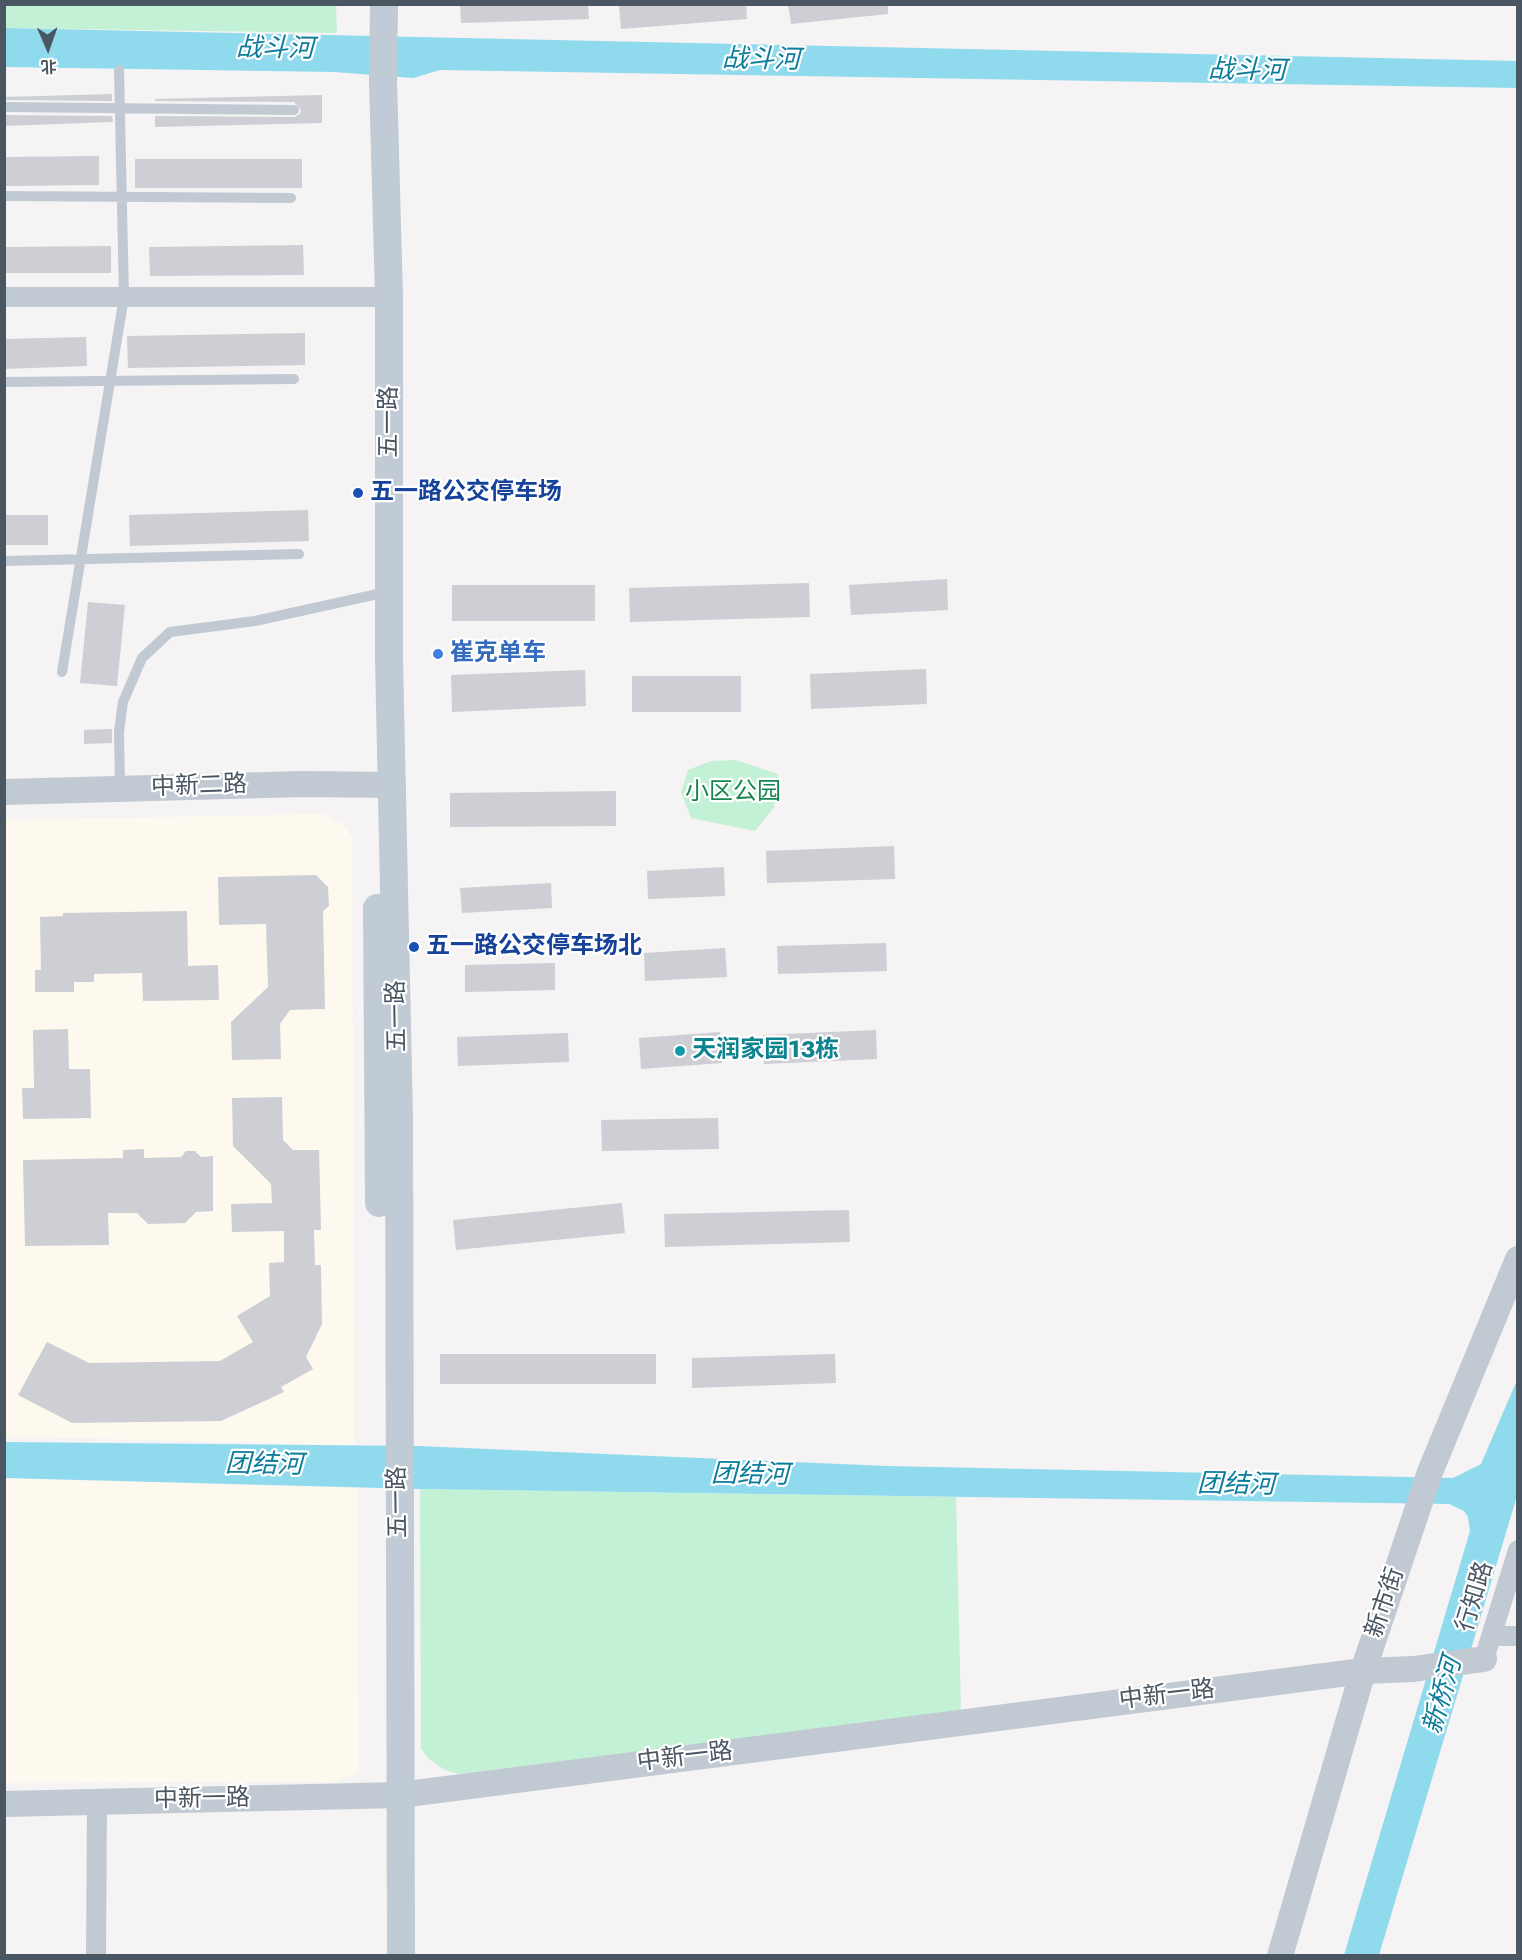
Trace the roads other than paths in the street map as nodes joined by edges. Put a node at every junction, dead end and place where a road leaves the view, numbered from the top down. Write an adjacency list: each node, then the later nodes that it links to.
1 (365, 4): 3 (main road, 五一路)
2 (384, 4): 3 (main road, 五一路)
3 (375, 33): 5 (main road, 五一路)
4 (119, 70): 7 (lane)
5 (374, 79): 14 (main road, 五一路); 23 (main road, 五一路)
6 (4, 106): 7 (lane)
7 (120, 108): 8 (lane); 10 (lane)
8 (294, 110)
9 (4, 196): 10 (lane)
10 (121, 197): 11 (lane); 13 (lane)
11 (291, 198)
12 (4, 297): 13 (street)
13 (124, 297): 14 (street); 16 (lane)
14 (389, 297): 21 (main road, 五一路)
15 (294, 379): 16 (lane)
16 (110, 381): 17 (lane); 19 (lane)
17 (4, 382)
18 (299, 554): 19 (lane)
19 (81, 559): 20 (lane); 22 (lane)
20 (4, 561)
21 (390, 591): 23 (main road, 五一路); 24 (lane)
22 (62, 672)
23 (384, 785): 24 (street, 中新二路); 31 (main road, 五一路)
24 (120, 789): 25 (street, 中新二路)
25 (4, 792)
26 (1518, 1259): 30 (street, 新市街)
27 (1518, 1550): 29 (street, 行知路)
28 (1518, 1636): 29 (street)
29 (1482, 1653): 30 (street, 中新一路)
30 (1363, 1671): 31 (street, 中新一路); 37 (street, 新市街)
31 (392, 1796): 32 (street, 中新一路); 35 (main road, 五一路); 36 (main road, 五一路)
32 (97, 1803): 33 (street, 中新一路); 34 (street)
33 (4, 1804)
34 (96, 1956)
35 (386, 1956)
36 (401, 1956)
37 (1280, 1956)

